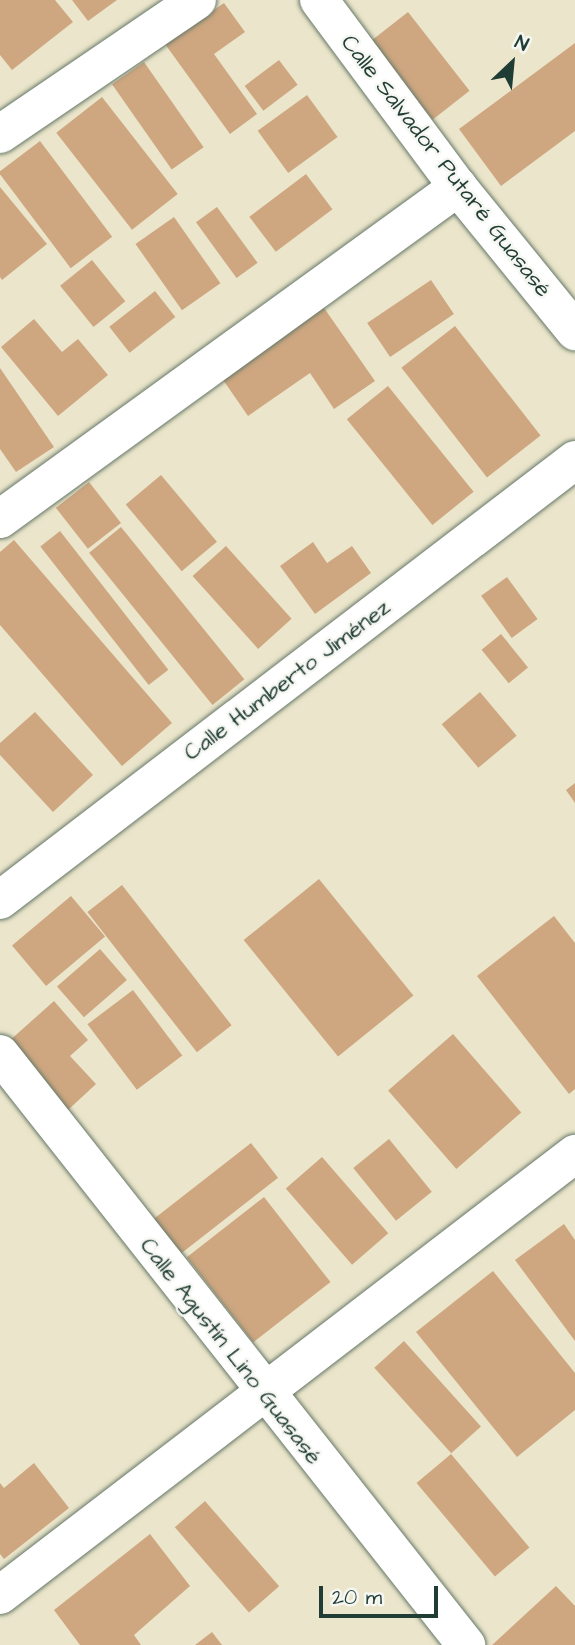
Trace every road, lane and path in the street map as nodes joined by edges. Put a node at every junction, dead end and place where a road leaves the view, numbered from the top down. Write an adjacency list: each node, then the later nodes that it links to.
1 (197, 0): 3 (street)
2 (319, 0): 4 (street, Calle Salvador Putaré Guasasé)
3 (0, 134)
4 (458, 187): 5 (street, Calle Salvador Putaré Guasasé); 7 (street)
5 (575, 331)
6 (575, 460): 8 (street, Calle Humberto Jiménez)
7 (0, 519)
8 (0, 900)
9 (0, 1054): 11 (street, Calle Agustín Lino Guasasé)
10 (575, 1154): 11 (street)
11 (264, 1394): 12 (street); 13 (street, Calle Agustín Lino Guasasé)
12 (0, 1595)
13 (466, 1645)

